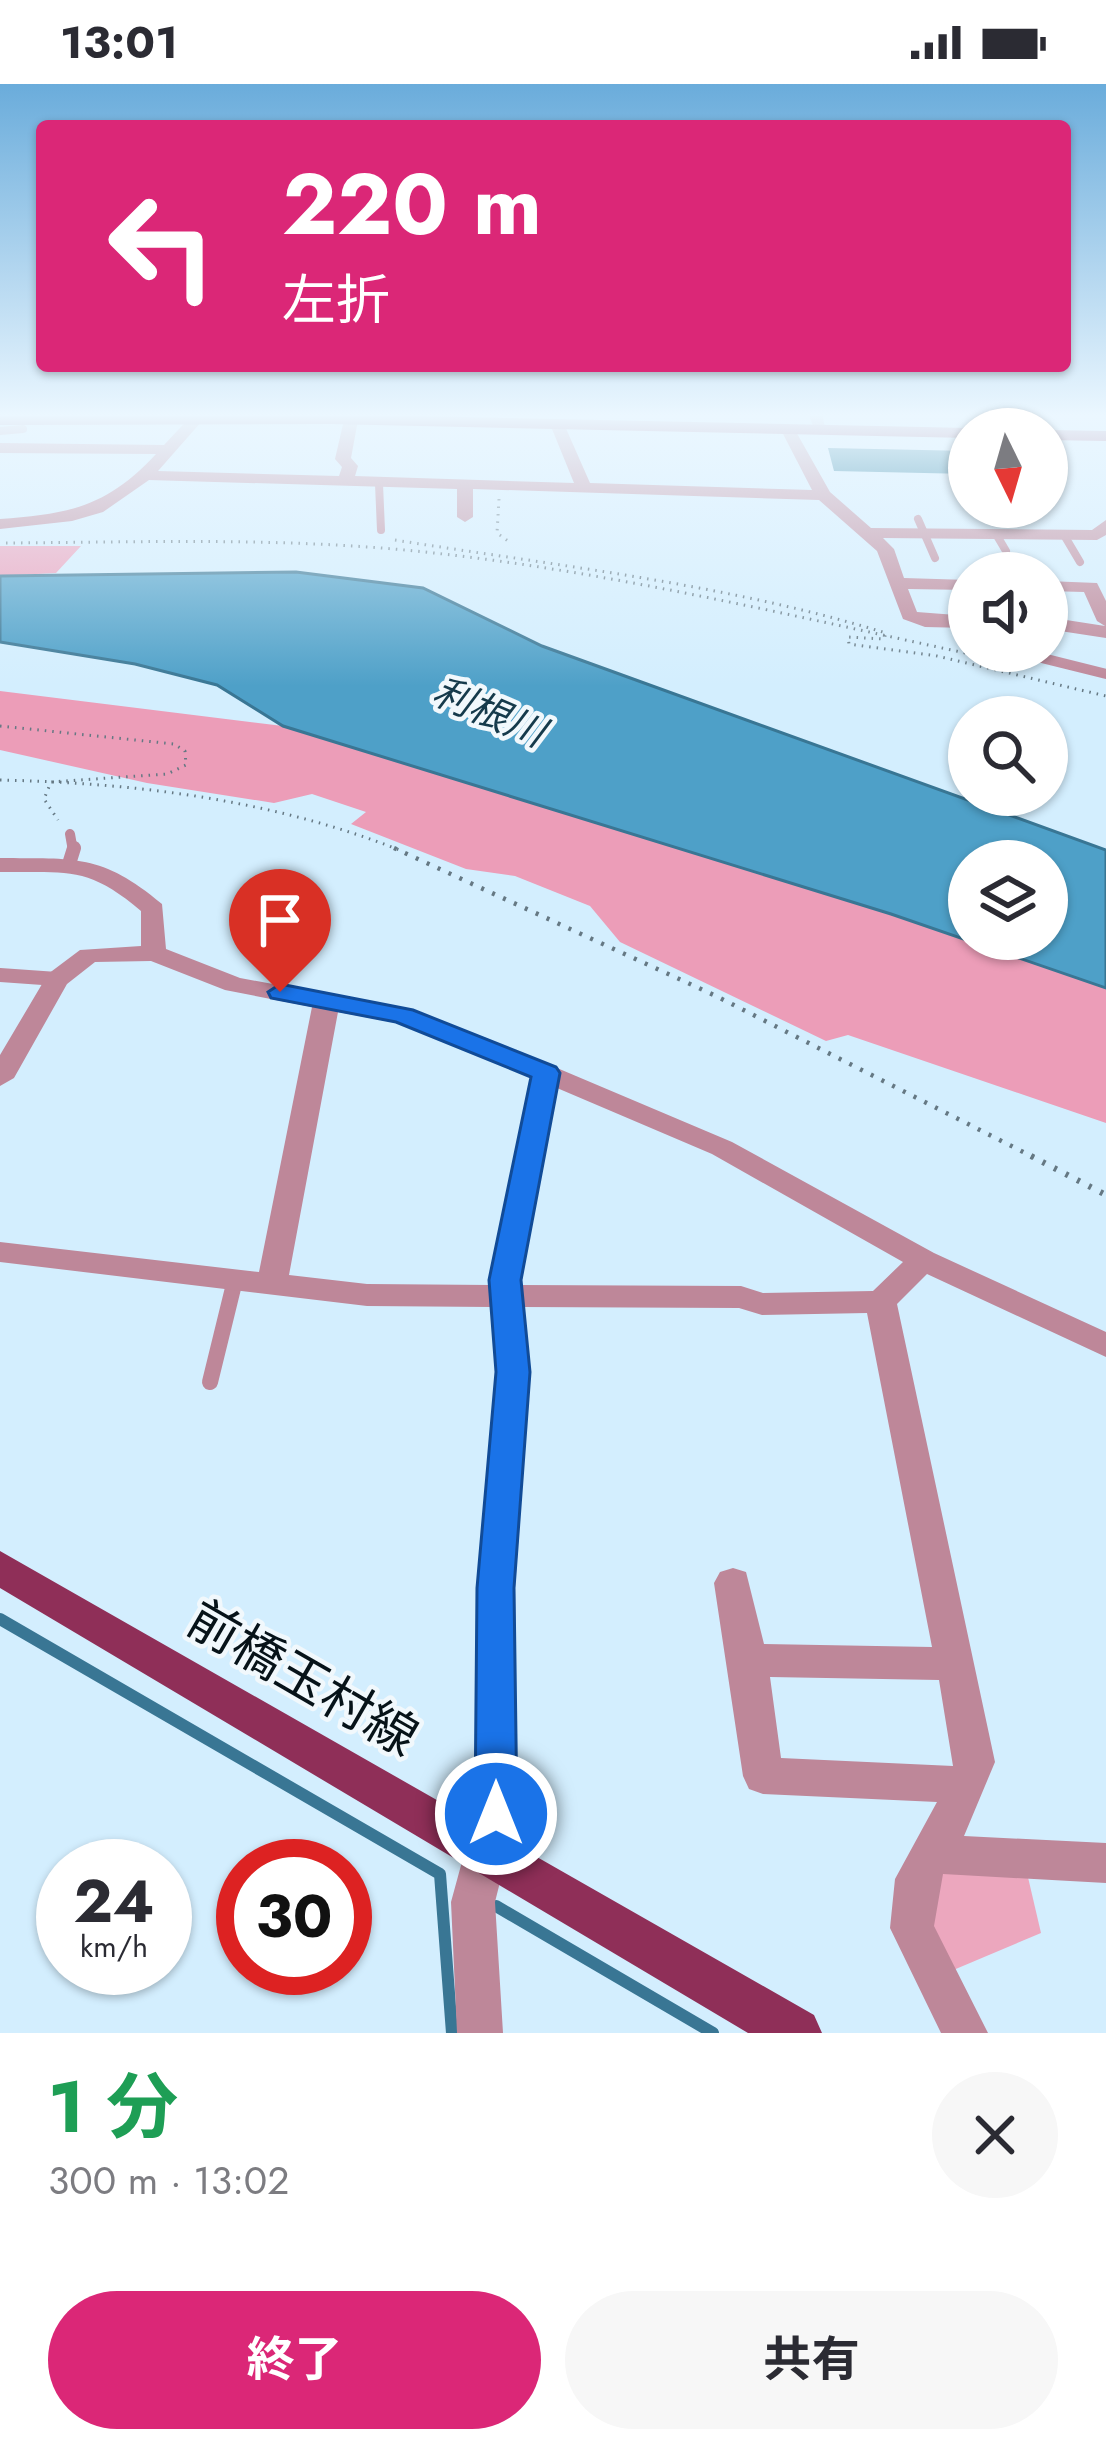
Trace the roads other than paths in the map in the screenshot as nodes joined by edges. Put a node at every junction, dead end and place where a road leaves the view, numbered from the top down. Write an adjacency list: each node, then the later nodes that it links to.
1 (107, 504): 6 (street)
2 (380, 504): 8 (lane)
3 (465, 504): 5 (street)
4 (832, 504): 10 (street)
5 (465, 518)
6 (0, 524)
7 (922, 526): 10 (street); 11 (street); 12 (lane)
8 (381, 530)
9 (1103, 532): 11 (street)
10 (861, 533): 14 (street)
11 (1064, 535): 13 (lane)
12 (935, 558)
13 (1080, 562)
14 (898, 584): 15 (street); 17 (street)
15 (948, 585)
16 (1068, 586): 18 (street)
17 (948, 621)
18 (1106, 622)
19 (1068, 626): 20 (street)
20 (1106, 632)
21 (1068, 664): 22 (lane)
22 (1106, 674)
23 (70, 834): 24 (lane)
24 (69, 864): 25 (street); 26 (street)
25 (0, 865)
26 (154, 953): 28 (street); 29 (street)
27 (0, 975): 28 (lane)
28 (57, 979): 31 (street)
29 (327, 999): 30 (street); 35 (street)
30 (546, 1073): 33 (street); 36 (street)
31 (0, 1078)
32 (0, 1252): 34 (street)
33 (923, 1260): 37 (street); 38 (street)
34 (235, 1280): 35 (street); 39 (lane)
35 (272, 1284): 36 (street)
36 (505, 1298): 37 (street); 45 (street)
37 (881, 1302): 43 (street)
38 (1106, 1346)
39 (210, 1382)
40 (0, 1568): 45 (main road, 前橋玉村線)
41 (733, 1583): 42 (street)
42 (748, 1660): 43 (street); 44 (street)
43 (952, 1664): 44 (street)
44 (965, 1785): 46 (street)
45 (486, 1851): 48 (street); 49 (main road, 前橋玉村線)
46 (932, 1854): 47 (street); 50 (street)
47 (1106, 1863)
48 (480, 2033)
49 (796, 2033)
50 (965, 2033)

